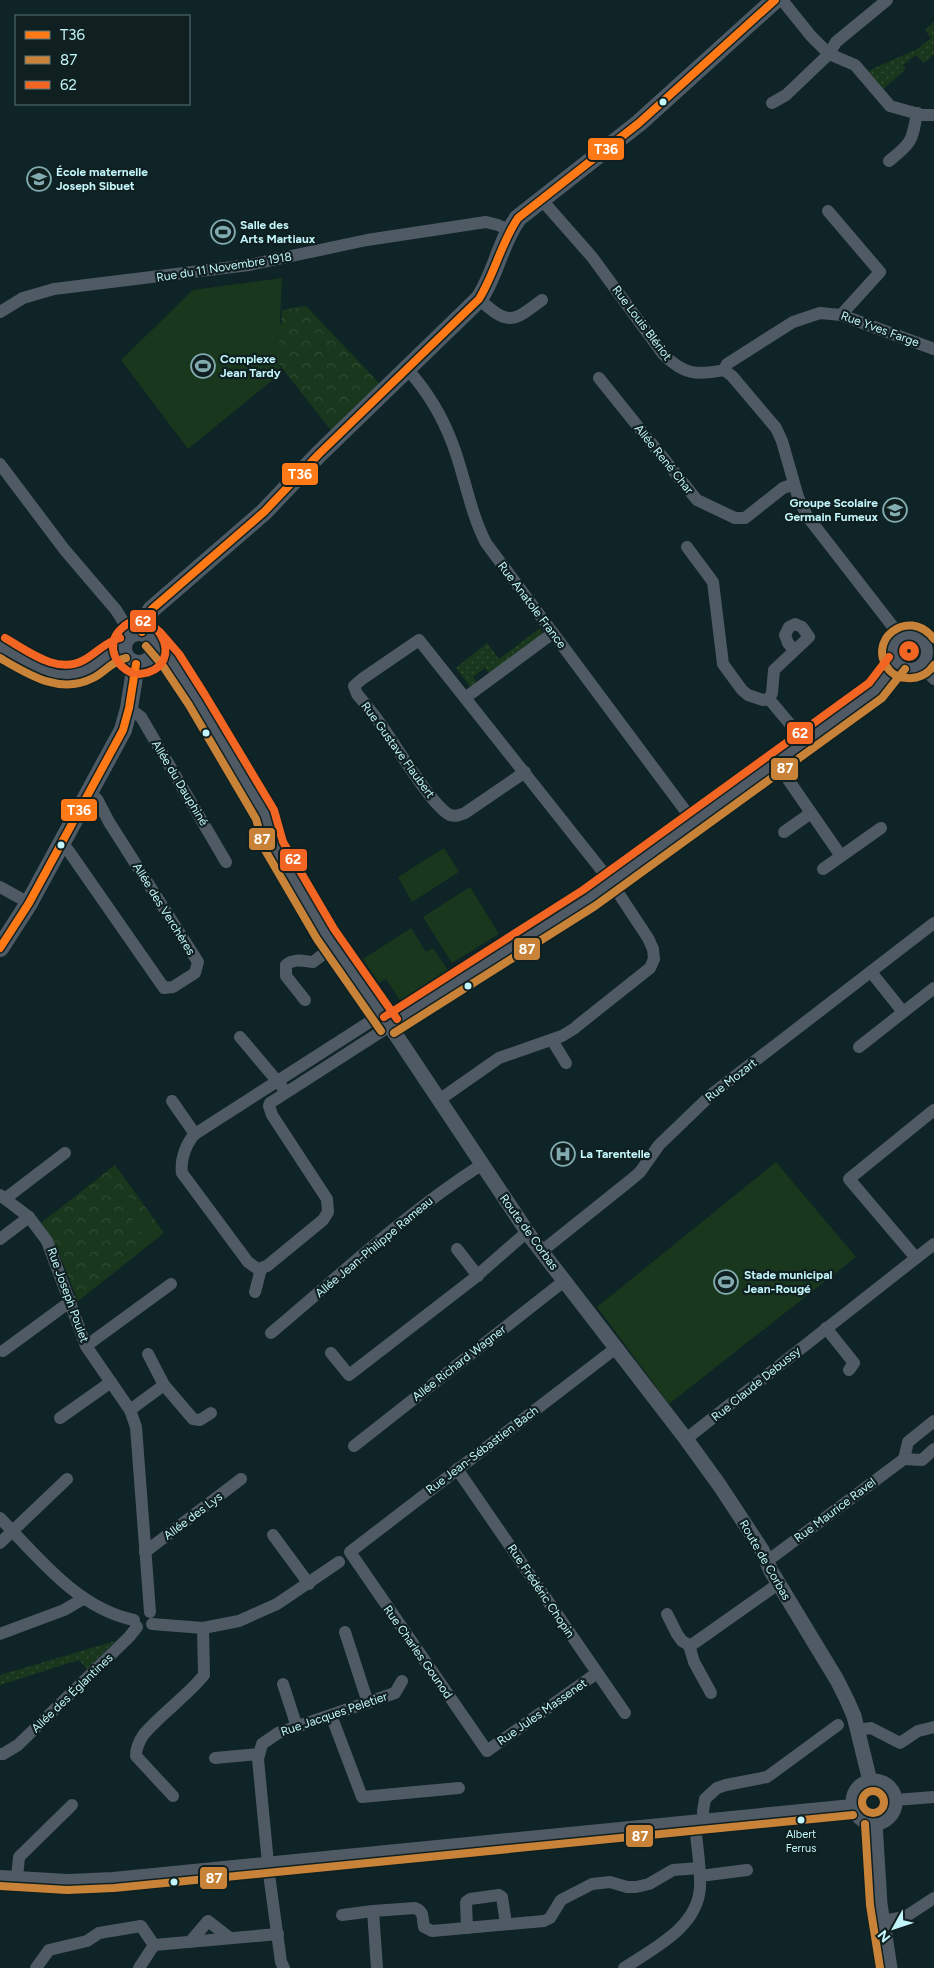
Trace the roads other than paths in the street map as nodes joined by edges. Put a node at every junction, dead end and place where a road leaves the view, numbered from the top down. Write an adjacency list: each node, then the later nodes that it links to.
1 (776, 0): 9 (main road)
2 (782, 0): 4 (street)
3 (887, 0): 4 (street)
4 (829, 54): 5 (street); 6 (street)
5 (772, 103)
6 (916, 113): 7 (street); 8 (street)
7 (934, 115)
8 (889, 160)
9 (541, 199): 11 (main road); 18 (street, Rue Louis Blériot)
10 (828, 211): 15 (street)
11 (508, 230): 12 (main road); 14 (street, Rue du 11 Novembre 1918)
12 (479, 299): 13 (street); 17 (main road)
13 (542, 300)
14 (0, 312)
15 (841, 314): 16 (street, Rue Yves Farge); 18 (street, Rue Yves Farge)
16 (934, 349)
17 (408, 370): 23 (street, Rue Anatole France); 25 (main road)
18 (724, 370): 21 (street)
19 (599, 378): 21 (street, Allée René Char)
20 (0, 464): 25 (street)
21 (794, 484): 24 (street)
22 (687, 548): 36 (street)
23 (553, 633): 35 (street); 43 (street, Rue Anatole France)
24 (901, 637): 26 (street); 31 (street)
25 (137, 638): 27 (street); 30 (main road); 30 (main road); 34 (street, Route de Corbas)
26 (928, 639): 28 (street)
27 (0, 647)
28 (931, 649): 32 (street)
29 (794, 650): 36 (street)
30 (143, 662): 34 (street, Route de Corbas); 37 (main road)
31 (897, 663): 32 (street); 38 (street)
32 (922, 665): 33 (street)
33 (934, 679)
34 (184, 682): 54 (street, Route de Corbas)
35 (465, 698): 40 (street, Rue Gustave Flaubert); 40 (street, Rue Gustave Flaubert)
36 (769, 699): 38 (street)
37 (129, 708): 41 (main road); 48 (street, Allée du Dauphiné)
38 (805, 742): 39 (street)
39 (776, 762): 42 (street); 43 (street)
40 (525, 772): 50 (street, Rue Gustave Flaubert)
41 (89, 793): 46 (main road); 46 (street, Allée des Verchères)
42 (811, 813): 45 (street); 47 (street)
43 (693, 821): 50 (street)
44 (881, 828): 47 (street)
45 (784, 832)
46 (61, 843): 52 (main road)
47 (840, 856): 49 (street)
48 (226, 862)
49 (823, 869)
50 (611, 882): 60 (street); 62 (street, Rue Gustave Flaubert)
51 (0, 887): 52 (street)
52 (29, 903): 55 (main road)
53 (934, 923): 56 (street, Rue Mozart)
54 (334, 946): 58 (street); 60 (street, Route de Corbas)
55 (0, 948)
56 (871, 972): 59 (street); 78 (street, Rue Mozart)
57 (934, 988): 59 (street)
58 (305, 1000)
59 (903, 1012): 63 (street)
60 (386, 1020): 65 (street); 66 (street, Route de Corbas)
61 (240, 1036): 65 (street)
62 (552, 1040): 64 (street); 66 (street)
63 (859, 1047)
64 (566, 1063)
65 (282, 1087): 69 (street); 80 (street)
66 (439, 1100): 71 (street, Route de Corbas)
67 (172, 1101): 69 (street)
68 (934, 1110): 79 (street)
69 (195, 1134): 80 (street)
70 (65, 1153): 72 (street)
71 (481, 1165): 74 (street, Route de Corbas); 87 (street, Allée Jean-Philippe Rameau)
72 (3, 1196): 73 (street, Rue Joseph Poulet)
73 (29, 1217): 75 (street); 85 (street, Rue Joseph Poulet)
74 (527, 1232): 78 (street, Route de Corbas); 81 (street)
75 (0, 1239)
76 (934, 1244): 79 (street, Rue Claude Debussy)
77 (458, 1249): 81 (street)
78 (542, 1252): 82 (street, Route de Corbas)
79 (916, 1258): 86 (street, Rue Claude Debussy)
80 (260, 1269): 84 (street)
81 (478, 1276): 91 (street)
82 (564, 1281): 89 (street, Route de Corbas); 101 (street, Allée Richard Wagner)
83 (171, 1284): 88 (street)
84 (255, 1292)
85 (71, 1301): 88 (street, Rue Joseph Poulet); 90 (street)
86 (826, 1328): 93 (street); 100 (street, Rue Claude Debussy)
87 (270, 1333)
88 (86, 1346): 94 (street, Rue Joseph Poulet)
89 (616, 1348): 100 (street, Route de Corbas); 104 (street, Rue Jean-Sébastien Bach)
90 (3, 1351)
91 (331, 1352)
92 (148, 1354): 95 (street)
93 (849, 1370)
94 (111, 1382): 96 (street, Rue Joseph Poulet); 98 (street)
95 (164, 1384): 96 (street); 97 (street)
96 (130, 1410): 111 (street, Rue Joseph Poulet)
97 (211, 1413)
98 (60, 1418)
99 (934, 1422): 103 (street, Rue Maurice Ravel)
100 (686, 1439): 113 (street, Route de Corbas)
101 (354, 1446)
102 (934, 1450): 103 (street, Rue Maurice Ravel)
103 (904, 1459): 113 (street, Rue Maurice Ravel)
104 (457, 1469): 112 (street, Rue Jean-Sébastien Bach); 125 (street, Rue Frédéric Chopin)
105 (241, 1479): 111 (street, Allée des Lys)
106 (67, 1480): 108 (street)
107 (0, 1518): 108 (street)
108 (13, 1531): 110 (street); 117 (street)
109 (272, 1535): 115 (street)
110 (0, 1544)
111 (145, 1552): 119 (street, Rue Joseph Poulet)
112 (350, 1552): 136 (street, Rue Charles Gounod)
113 (766, 1561): 116 (street, Route de Corbas)
114 (339, 1562): 115 (street)
115 (309, 1584): 121 (street)
116 (778, 1584): 124 (street); 135 (street, Route de Corbas)
117 (83, 1599): 120 (street); 123 (street)
118 (667, 1614): 124 (street)
119 (151, 1618): 120 (street); 121 (street)
120 (136, 1624): 138 (street, Allée des Églantines)
121 (203, 1628): 142 (street)
122 (345, 1632): 129 (street)
123 (0, 1634)
124 (689, 1644): 128 (street)
125 (597, 1673): 130 (street, Rue Frédéric Chopin); 136 (street, Rue Jules Massenet)
126 (402, 1681): 129 (street, Rue Jacques Peletier)
127 (283, 1684): 133 (street)
128 (712, 1693)
129 (368, 1704): 131 (street, Rue Jacques Peletier)
130 (625, 1713)
131 (331, 1715): 133 (street, Rue Jacques Peletier); 141 (street)
132 (838, 1725): 147 (street)
133 (297, 1727): 137 (street, Rue Jacques Peletier)
134 (934, 1727): 135 (street)
135 (857, 1730): 140 (street, Route de Corbas)
136 (487, 1751)
137 (259, 1754): 139 (street); 149 (street)
138 (1, 1755)
139 (215, 1758)
140 (870, 1781): 144 (street); 146 (street)
141 (460, 1788)
142 (173, 1796)
143 (934, 1797): 144 (street)
144 (895, 1800): 148 (street)
145 (72, 1804): 153 (street)
146 (852, 1805): 147 (street); 148 (street)
147 (699, 1821): 149 (street); 151 (street)
148 (875, 1823): 157 (street)
149 (268, 1863): 153 (street); 160 (street)
150 (748, 1870): 151 (street)
151 (700, 1872): 158 (street); 168 (street)
152 (0, 1876): 153 (street)
153 (17, 1878)
154 (934, 1898): 157 (street)
155 (373, 1911): 156 (street); 159 (street); 167 (street)
156 (342, 1914)
157 (882, 1921): 169 (street)
158 (506, 1924): 159 (street); 159 (street)
159 (467, 1928)
160 (278, 1934): 161 (street); 166 (street)
161 (230, 1938): 162 (street); 162 (street)
162 (190, 1942): 163 (street)
163 (154, 1945): 164 (street); 165 (street)
164 (36, 1968)
165 (139, 1968)
166 (284, 1968)
167 (376, 1968)
168 (624, 1968)
169 (890, 1968)

